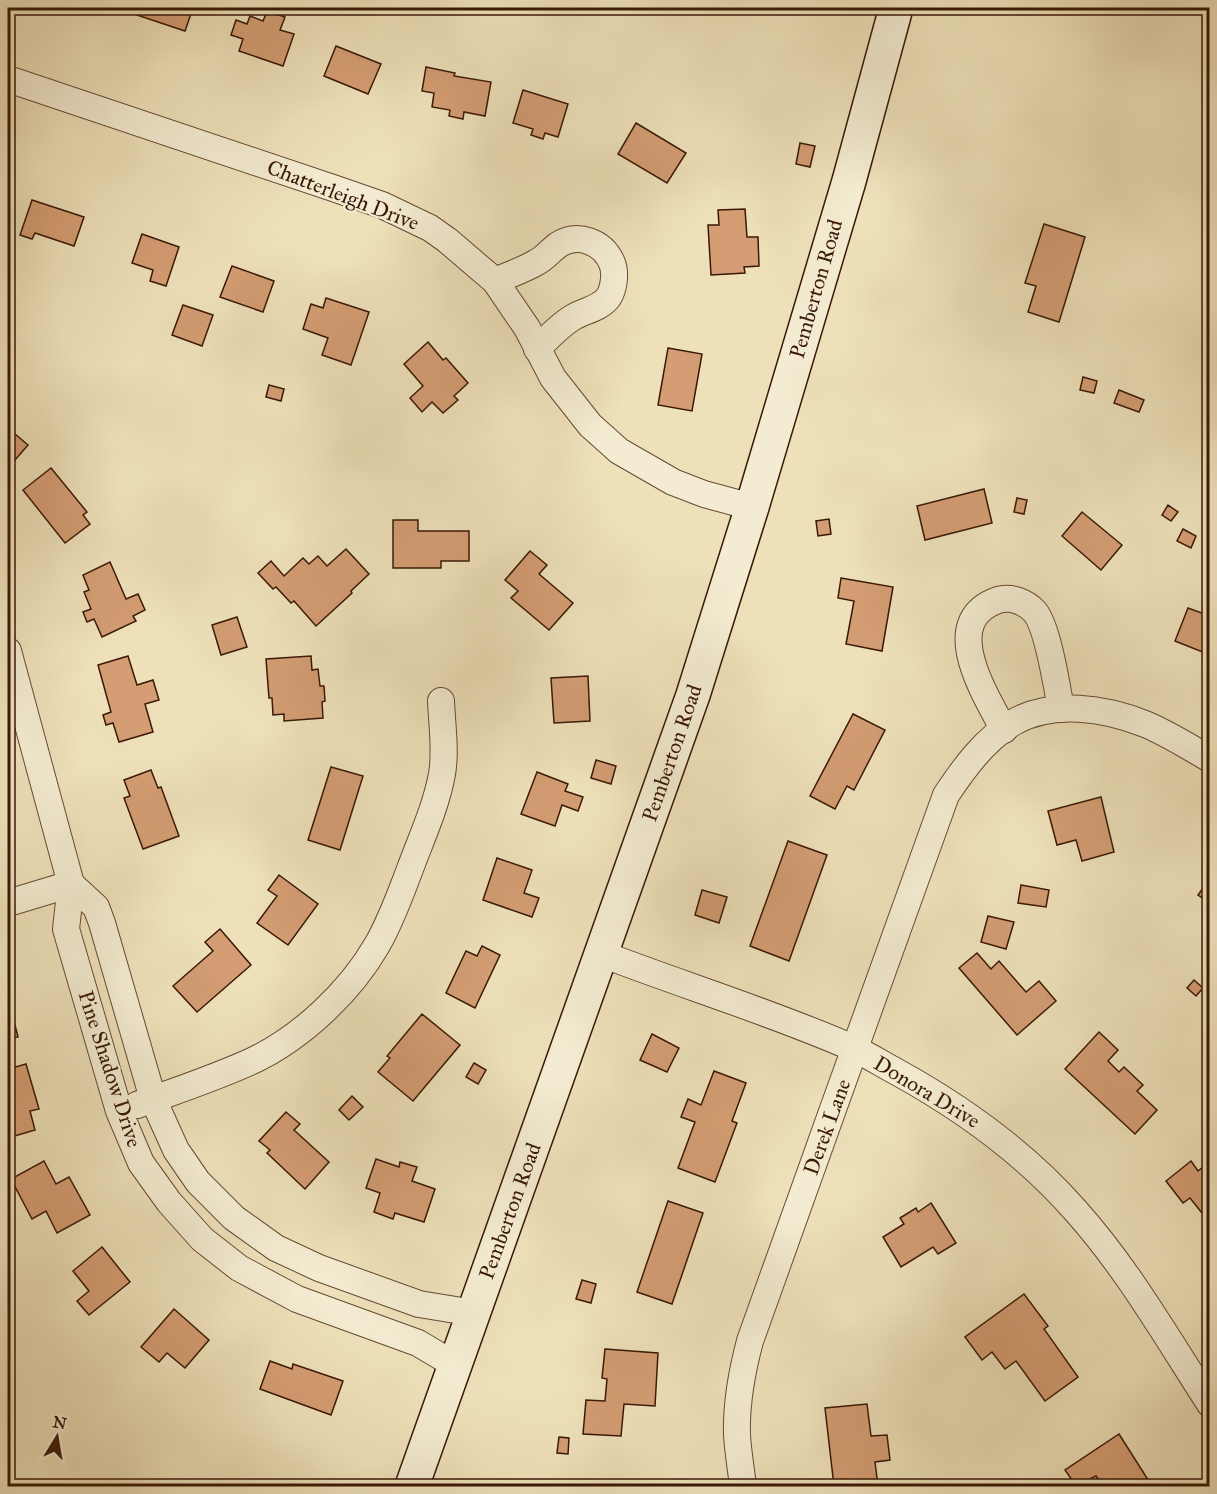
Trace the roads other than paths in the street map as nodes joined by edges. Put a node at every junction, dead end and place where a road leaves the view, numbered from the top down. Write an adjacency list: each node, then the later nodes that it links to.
1 (896, 8): 5 (street, Pemberton Road)
2 (8, 79): 3 (street, Chatterleigh Drive)
3 (495, 281): 4 (street, Chatterleigh Drive); 4 (street)
4 (537, 349): 5 (street, Chatterleigh Drive)
5 (752, 507): 13 (street, Pemberton Road)
6 (8, 651): 11 (street, Pine Shadow Drive)
7 (441, 701): 15 (street)
8 (1061, 709): 9 (street, Derek Lane); 9 (street); 10 (street, Derek Lane)
9 (1004, 729): 14 (street, Derek Lane)
10 (1209, 759)
11 (71, 884): 12 (street); 15 (street, Pine Shadow Drive); 16 (street, Pine Shadow Drive)
12 (8, 903)
13 (602, 954): 14 (street, Donora Drive); 17 (street, Pemberton Road)
14 (854, 1049): 19 (street, Donora Drive); 21 (street, Derek Lane)
15 (153, 1099): 16 (street); 17 (street, Pine Shadow Drive)
16 (119, 1111): 18 (street, Pine Shadow Drive)
17 (474, 1313): 18 (street, Pemberton Road)
18 (454, 1365): 20 (street, Pemberton Road)
19 (1209, 1404)
20 (412, 1486)
21 (743, 1486)

